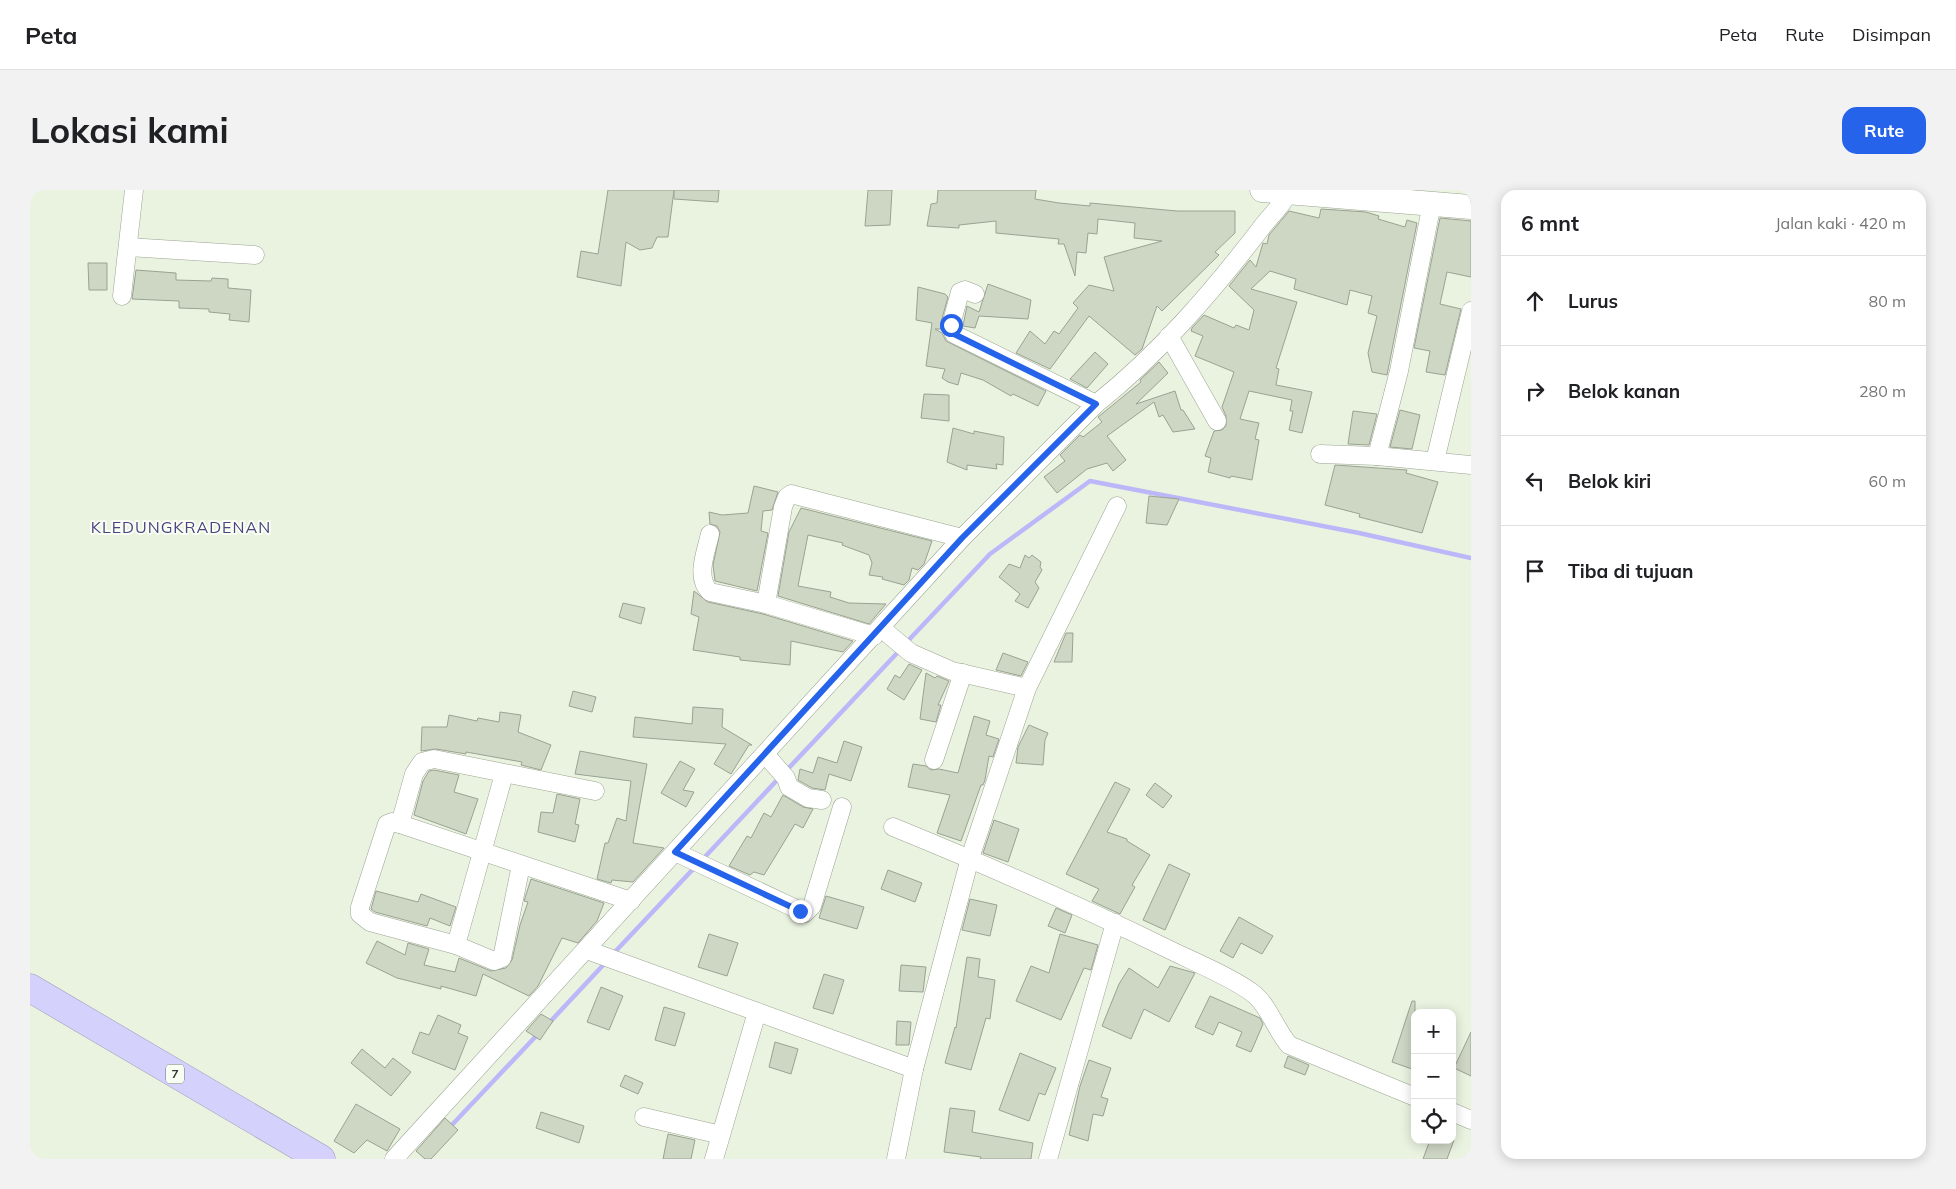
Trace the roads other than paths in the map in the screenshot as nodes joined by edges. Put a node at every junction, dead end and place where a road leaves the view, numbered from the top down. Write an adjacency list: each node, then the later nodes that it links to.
1 (134, 190): 6 (street)
2 (1262, 190): 3 (main road)
3 (1289, 192): 4 (main road); 11 (street)
4 (1432, 203): 5 (main road); 15 (street)
5 (1471, 207)
6 (128, 247): 7 (street); 9 (street)
7 (255, 255)
8 (975, 294): 12 (street)
9 (122, 296)
10 (1471, 310): 16 (street)
11 (1169, 336): 12 (street); 13 (street)
12 (1096, 404): 20 (street)
13 (1217, 421)
14 (1320, 454): 15 (street)
15 (1377, 456): 16 (street)
16 (1435, 461): 17 (street)
17 (1471, 465)
18 (1117, 506): 24 (street)
19 (710, 534): 21 (street)
20 (962, 538): 21 (street); 22 (street)
21 (766, 604): 22 (street)
22 (877, 632): 23 (street); 25 (street)
23 (963, 673): 24 (street); 26 (street)
24 (1027, 688): 35 (street)
25 (769, 759): 29 (street); 34 (street)
26 (934, 760)
27 (504, 774): 28 (street); 31 (street); 33 (street)
28 (595, 791)
29 (822, 800)
30 (842, 807): 34 (street)
31 (400, 824): 33 (street); 39 (street)
32 (894, 827): 35 (street)
33 (482, 852): 36 (street); 39 (street)
34 (675, 852): 37 (street)
35 (970, 858): 38 (street); 43 (street)
36 (522, 865): 37 (street); 39 (street)
37 (631, 901): 40 (street)
38 (1115, 923): 44 (street); 53 (street)
39 (456, 945)
40 (587, 950): 42 (street); 50 (street)
41 (30, 988): 49 (highway, 7)
42 (757, 1012): 43 (street); 48 (street)
43 (914, 1069): 52 (street)
44 (1411, 1095)
45 (1456, 1114): 47 (street)
46 (644, 1117): 48 (street)
47 (1471, 1120)
48 (721, 1135): 51 (street)
49 (321, 1159)
50 (394, 1159)
51 (714, 1159)
52 (896, 1159)
53 (1048, 1159)

